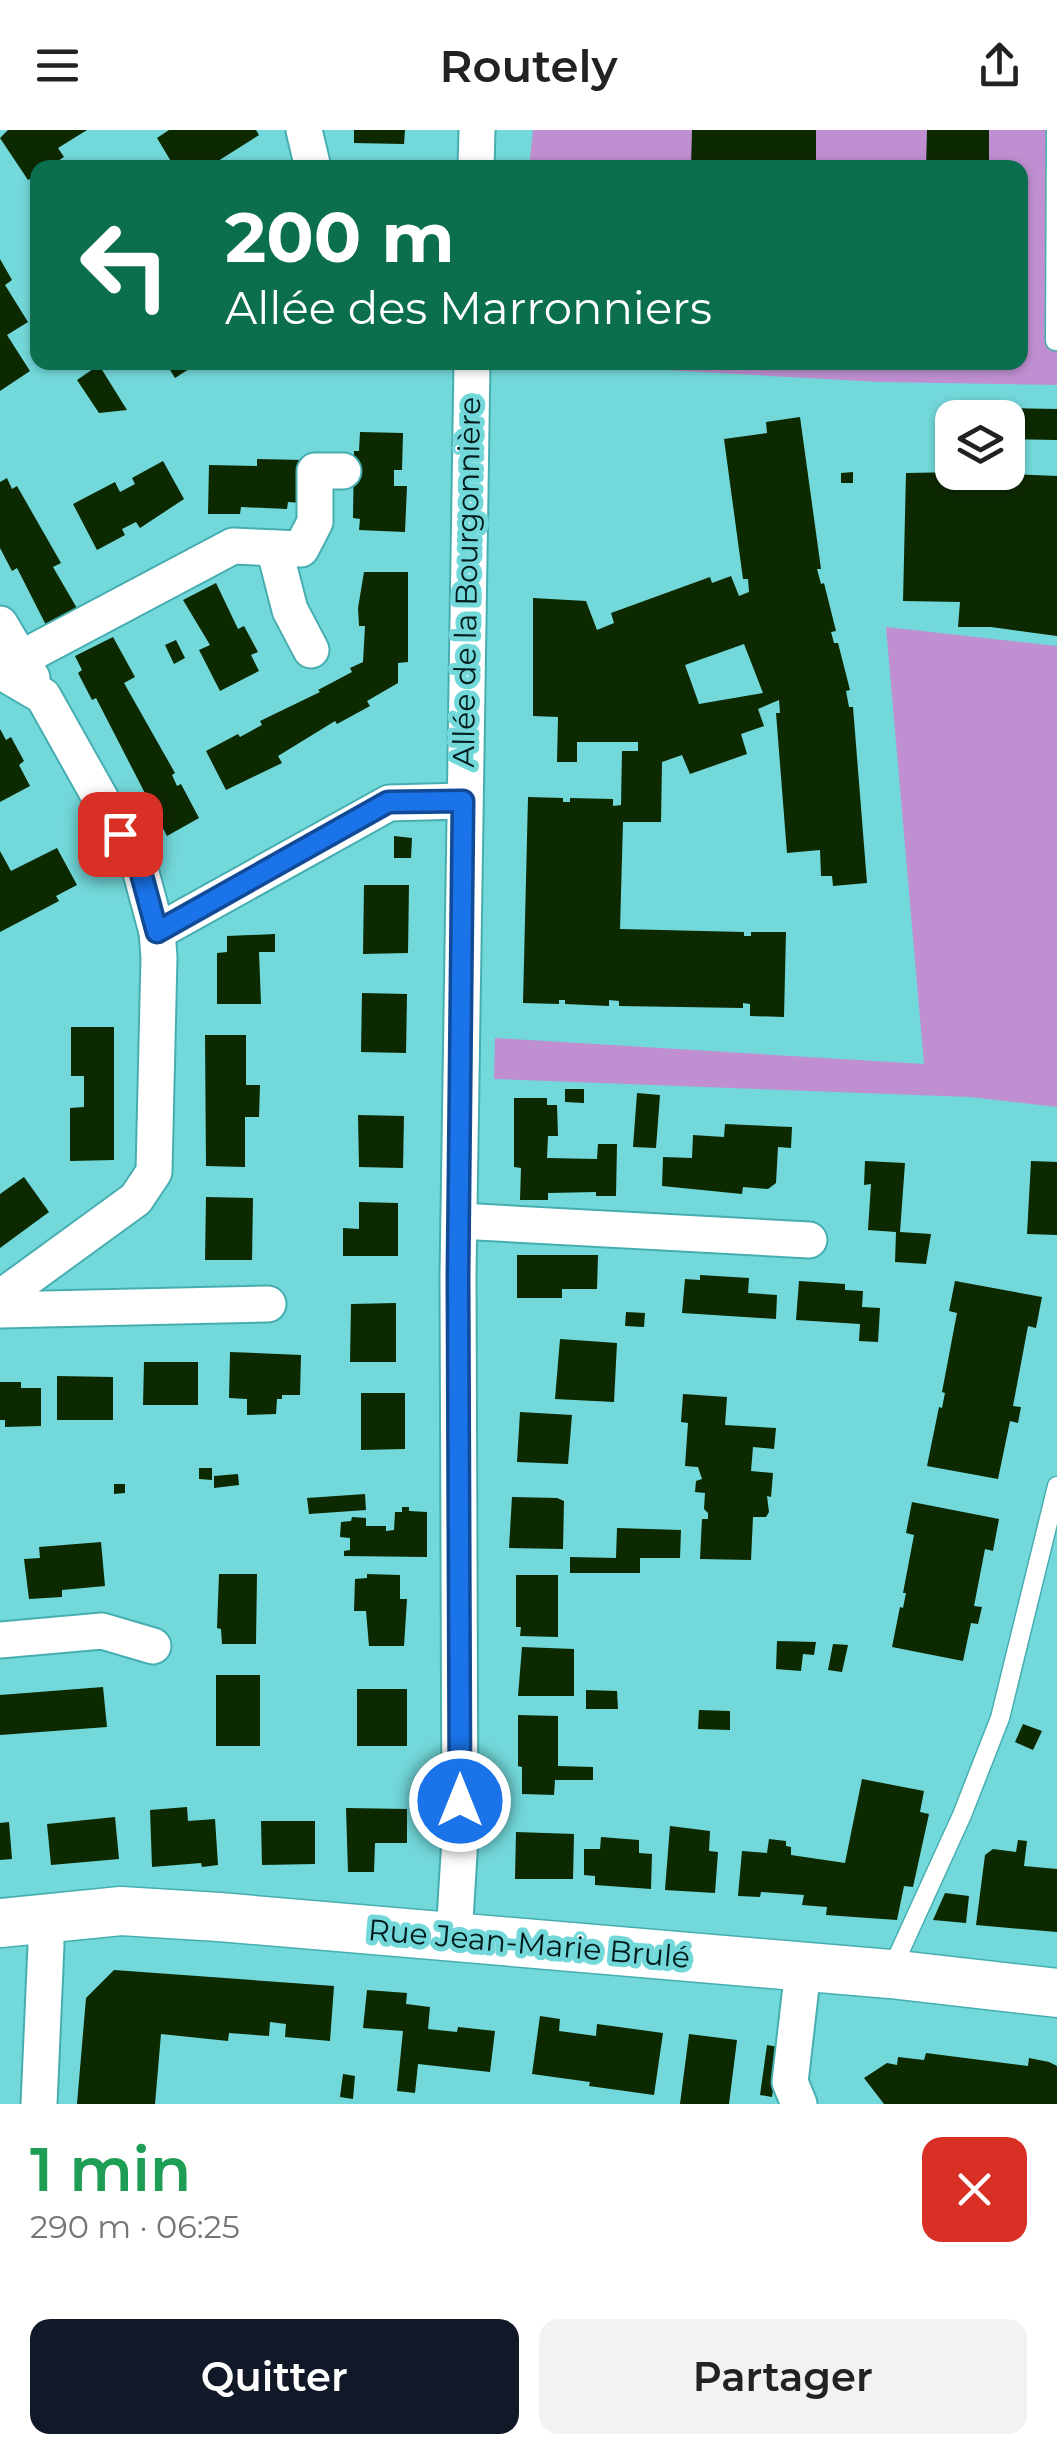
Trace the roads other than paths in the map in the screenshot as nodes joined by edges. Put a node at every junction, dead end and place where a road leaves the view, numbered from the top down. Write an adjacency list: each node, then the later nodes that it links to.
1 (304, 130): 4 (street)
2 (476, 130): 5 (street)
3 (1056, 130): 6 (lane)
4 (311, 160)
5 (476, 160)
6 (1055, 341)
7 (472, 370): 13 (street, Allée de la Bourgonnière)
8 (343, 471): 9 (street)
9 (274, 548): 11 (street); 12 (street)
10 (0, 624): 12 (street)
11 (312, 650)
12 (10, 665): 14 (street)
13 (463, 801): 14 (street); 15 (street, Allée de la Bourgonnière)
14 (157, 932): 17 (street)
15 (458, 1222): 16 (street); 24 (street, Allée de la Bourgonnière)
16 (809, 1240)
17 (0, 1298)
18 (268, 1304): 19 (street)
19 (0, 1310)
20 (1057, 1486): 26 (lane)
21 (0, 1640): 22 (street)
22 (153, 1646)
23 (22, 1920): 24 (street, Rue Jean-Marie Brulé); 28 (street)
24 (454, 1936): 25 (street, Rue Jean-Marie Brulé)
25 (803, 1969): 26 (street, Rue Jean-Marie Brulé); 29 (street)
26 (890, 1974): 27 (street, Rue Jean-Marie Brulé)
27 (1057, 1994)
28 (39, 2104)
29 (798, 2104)

